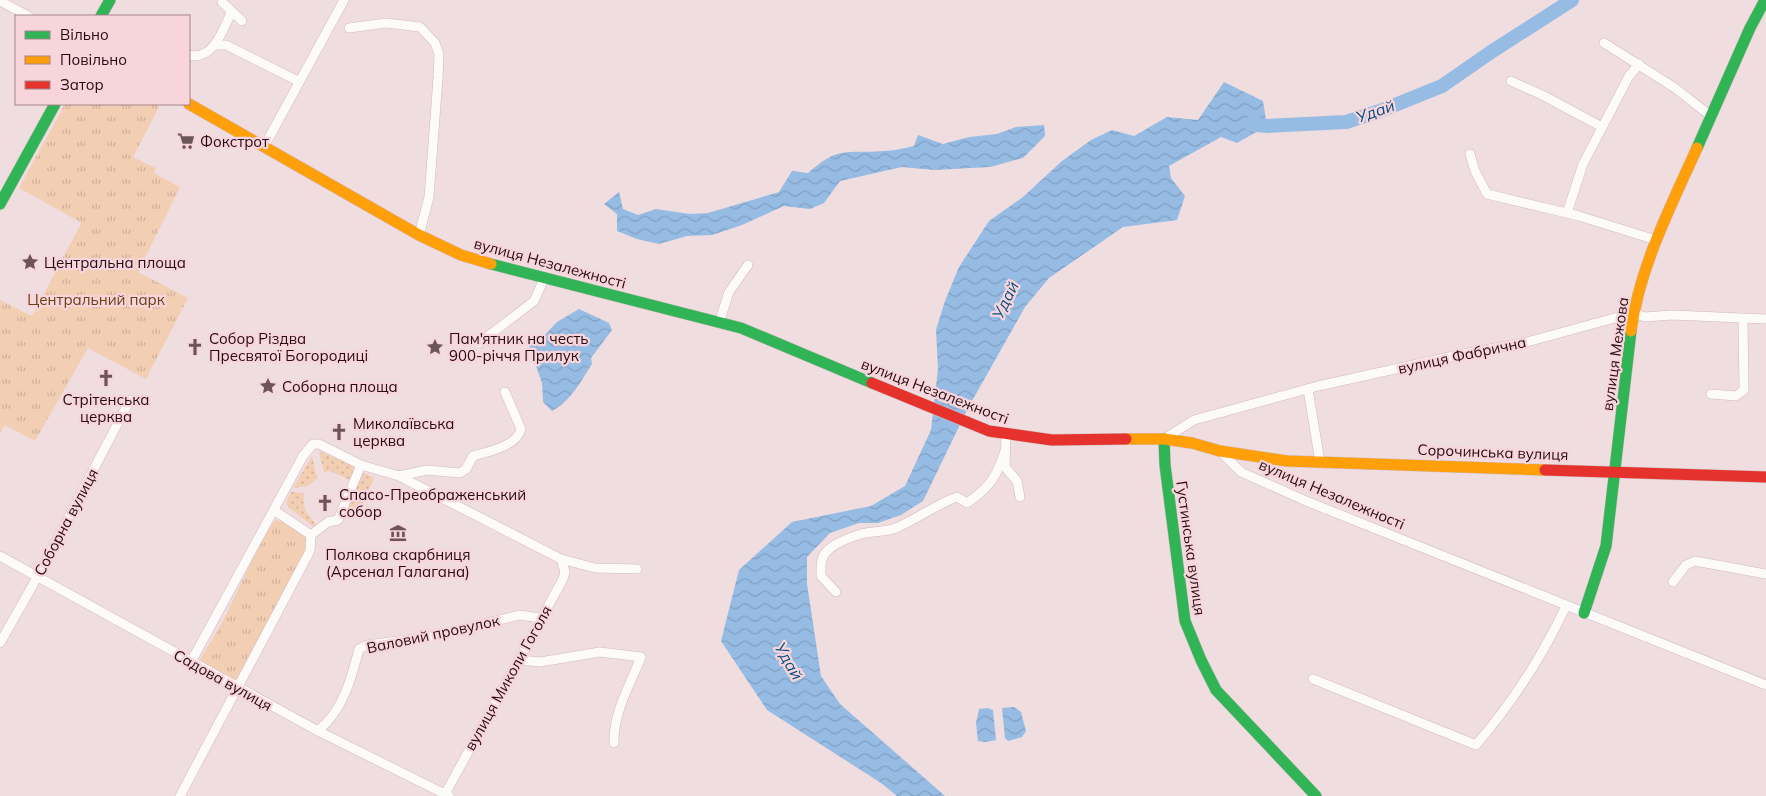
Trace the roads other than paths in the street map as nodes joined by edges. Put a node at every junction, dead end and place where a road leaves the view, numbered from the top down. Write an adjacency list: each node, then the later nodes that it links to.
1 (110, 0): 8 (main road)
2 (344, 0): 15 (street)
3 (1765, 0): 19 (main road, вулиця Межова)
4 (0, 1): 7 (street)
5 (222, 2): 6 (street)
6 (231, 13): 9 (street); 12 (street)
7 (26, 15)
8 (102, 15)
9 (242, 21)
10 (349, 28): 25 (street)
11 (1604, 43): 14 (street)
12 (215, 45): 13 (street); 15 (street)
13 (190, 55)
14 (1639, 64): 19 (street); 20 (street)
15 (298, 81): 21 (street)
16 (1511, 81): 20 (street)
17 (54, 105): 23 (main road)
18 (190, 105): 21 (main road, вулиця Незалежності)
19 (1712, 117): 26 (main road, вулиця Межова)
20 (1602, 127): 24 (street)
21 (265, 145): 25 (main road, вулиця Незалежності)
22 (1470, 154): 24 (street)
23 (0, 204)
24 (1567, 213): 26 (street)
25 (419, 235): 28 (main road, вулиця Незалежності)
26 (1656, 240): 29 (main road, вулиця Межова)
27 (748, 265): 32 (street)
28 (544, 279): 32 (main road, вулиця Незалежності); 33 (street)
29 (1633, 313): 30 (street, вулиця Фабрична); 34 (street, вулиця Фабрична); 44 (main road, вулиця Межова)
30 (1743, 319): 31 (street, вулиця Фабрична); 36 (street)
31 (1766, 319)
32 (719, 323): 38 (main road, вулиця Незалежності)
33 (479, 344)
34 (1308, 389): 39 (street, вулиця Фабрична); 42 (street)
35 (505, 392): 45 (street)
36 (1711, 394)
37 (130, 400): 54 (street, Соборна вулиця)
38 (1006, 434): 39 (main road, вулиця Незалежності); 40 (street)
39 (1164, 439): 41 (main road, вулиця Незалежності); 70 (main road, Густинська вулиця)
40 (1005, 451): 47 (street); 56 (street)
41 (1220, 451): 42 (main road, Сорочинська вулиця); 57 (street, вулиця Незалежності)
42 (1320, 462): 44 (main road, Сорочинська вулиця)
43 (361, 465): 45 (street); 48 (street); 49 (street)
44 (1613, 471): 46 (main road, Сорочинська вулиця); 58 (main road, вулиця Межова)
45 (399, 476): 51 (street)
46 (1766, 477)
47 (1020, 497)
48 (275, 511): 49 (street); 62 (street)
49 (311, 535): 65 (street)
50 (0, 556): 54 (street, Садова вулиця)
51 (561, 559): 52 (street); 59 (street, вулиця Миколи Гоголя)
52 (637, 569)
53 (1766, 574): 55 (street)
54 (38, 576): 60 (street, Соборна вулиця); 62 (street, Садова вулиця)
55 (1673, 582)
56 (836, 592)
57 (1566, 606): 58 (street, вулиця Незалежності); 63 (street)
58 (1584, 614): 64 (street, вулиця Незалежності)
59 (540, 618): 61 (street, вулиця Миколи Гоголя); 66 (street, Валовий провулок)
60 (0, 643)
61 (519, 660): 67 (street); 68 (street, вулиця Миколи Гоголя)
62 (191, 662): 65 (street, Садова вулиця)
63 (1312, 679)
64 (1766, 685)
65 (237, 688): 66 (street, Садова вулиця); 69 (street)
66 (318, 731): 68 (street, Садова вулиця)
67 (614, 743)
68 (446, 795)
69 (180, 796)
70 (1316, 796)

